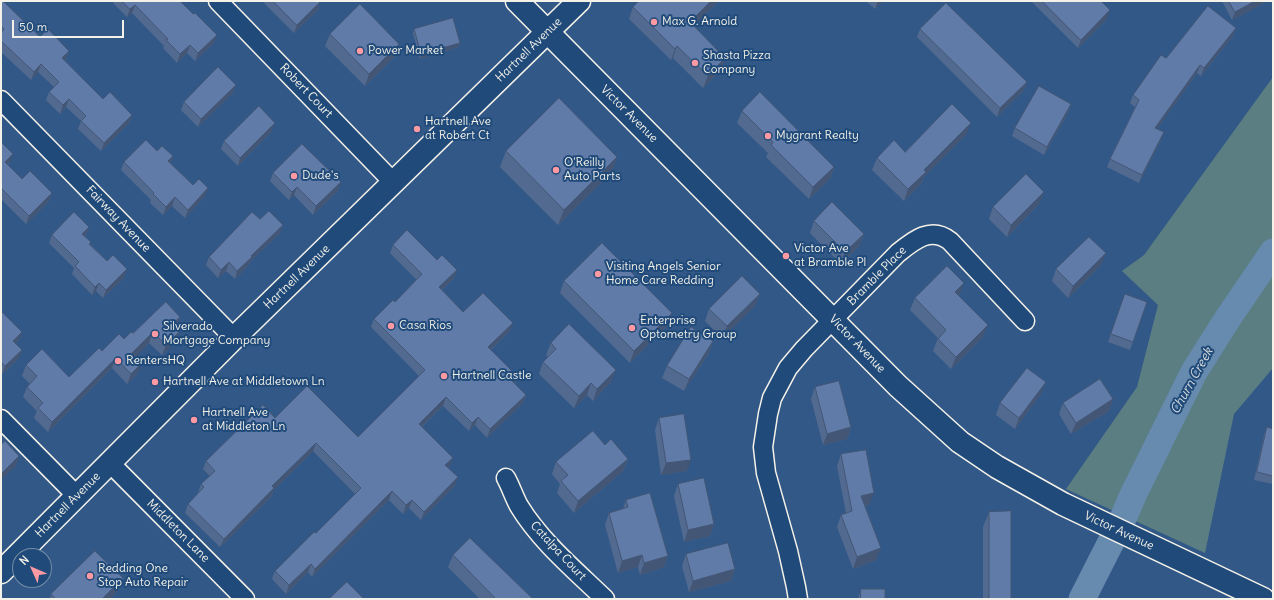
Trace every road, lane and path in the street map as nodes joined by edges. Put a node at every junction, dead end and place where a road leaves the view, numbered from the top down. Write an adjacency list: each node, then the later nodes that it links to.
1 (218, 1): 6 (street, Robert Court)
2 (517, 1): 4 (main road, Victor Avenue)
3 (579, 1): 4 (main road, Hartnell Avenue)
4 (547, 32): 6 (main road, Hartnell Avenue); 7 (main road, Victor Avenue)
5 (1, 100): 9 (street, Fairway Avenue)
6 (394, 182): 9 (main road, Hartnell Avenue)
7 (834, 320): 8 (street, Bramble Place); 17 (street, Bramble Place); 18 (main road, Victor Avenue)
8 (1025, 321)
9 (234, 338): 11 (main road, Hartnell Avenue)
10 (1, 419): 13 (street)
11 (110, 463): 13 (main road, Hartnell Avenue); 15 (street, Middleton Lane)
12 (506, 478): 16 (street, Catalpa Court)
13 (77, 496): 14 (main road, Hartnell Avenue)
14 (1, 572)
15 (245, 599)
16 (605, 599)
17 (798, 599)
18 (1263, 599)

